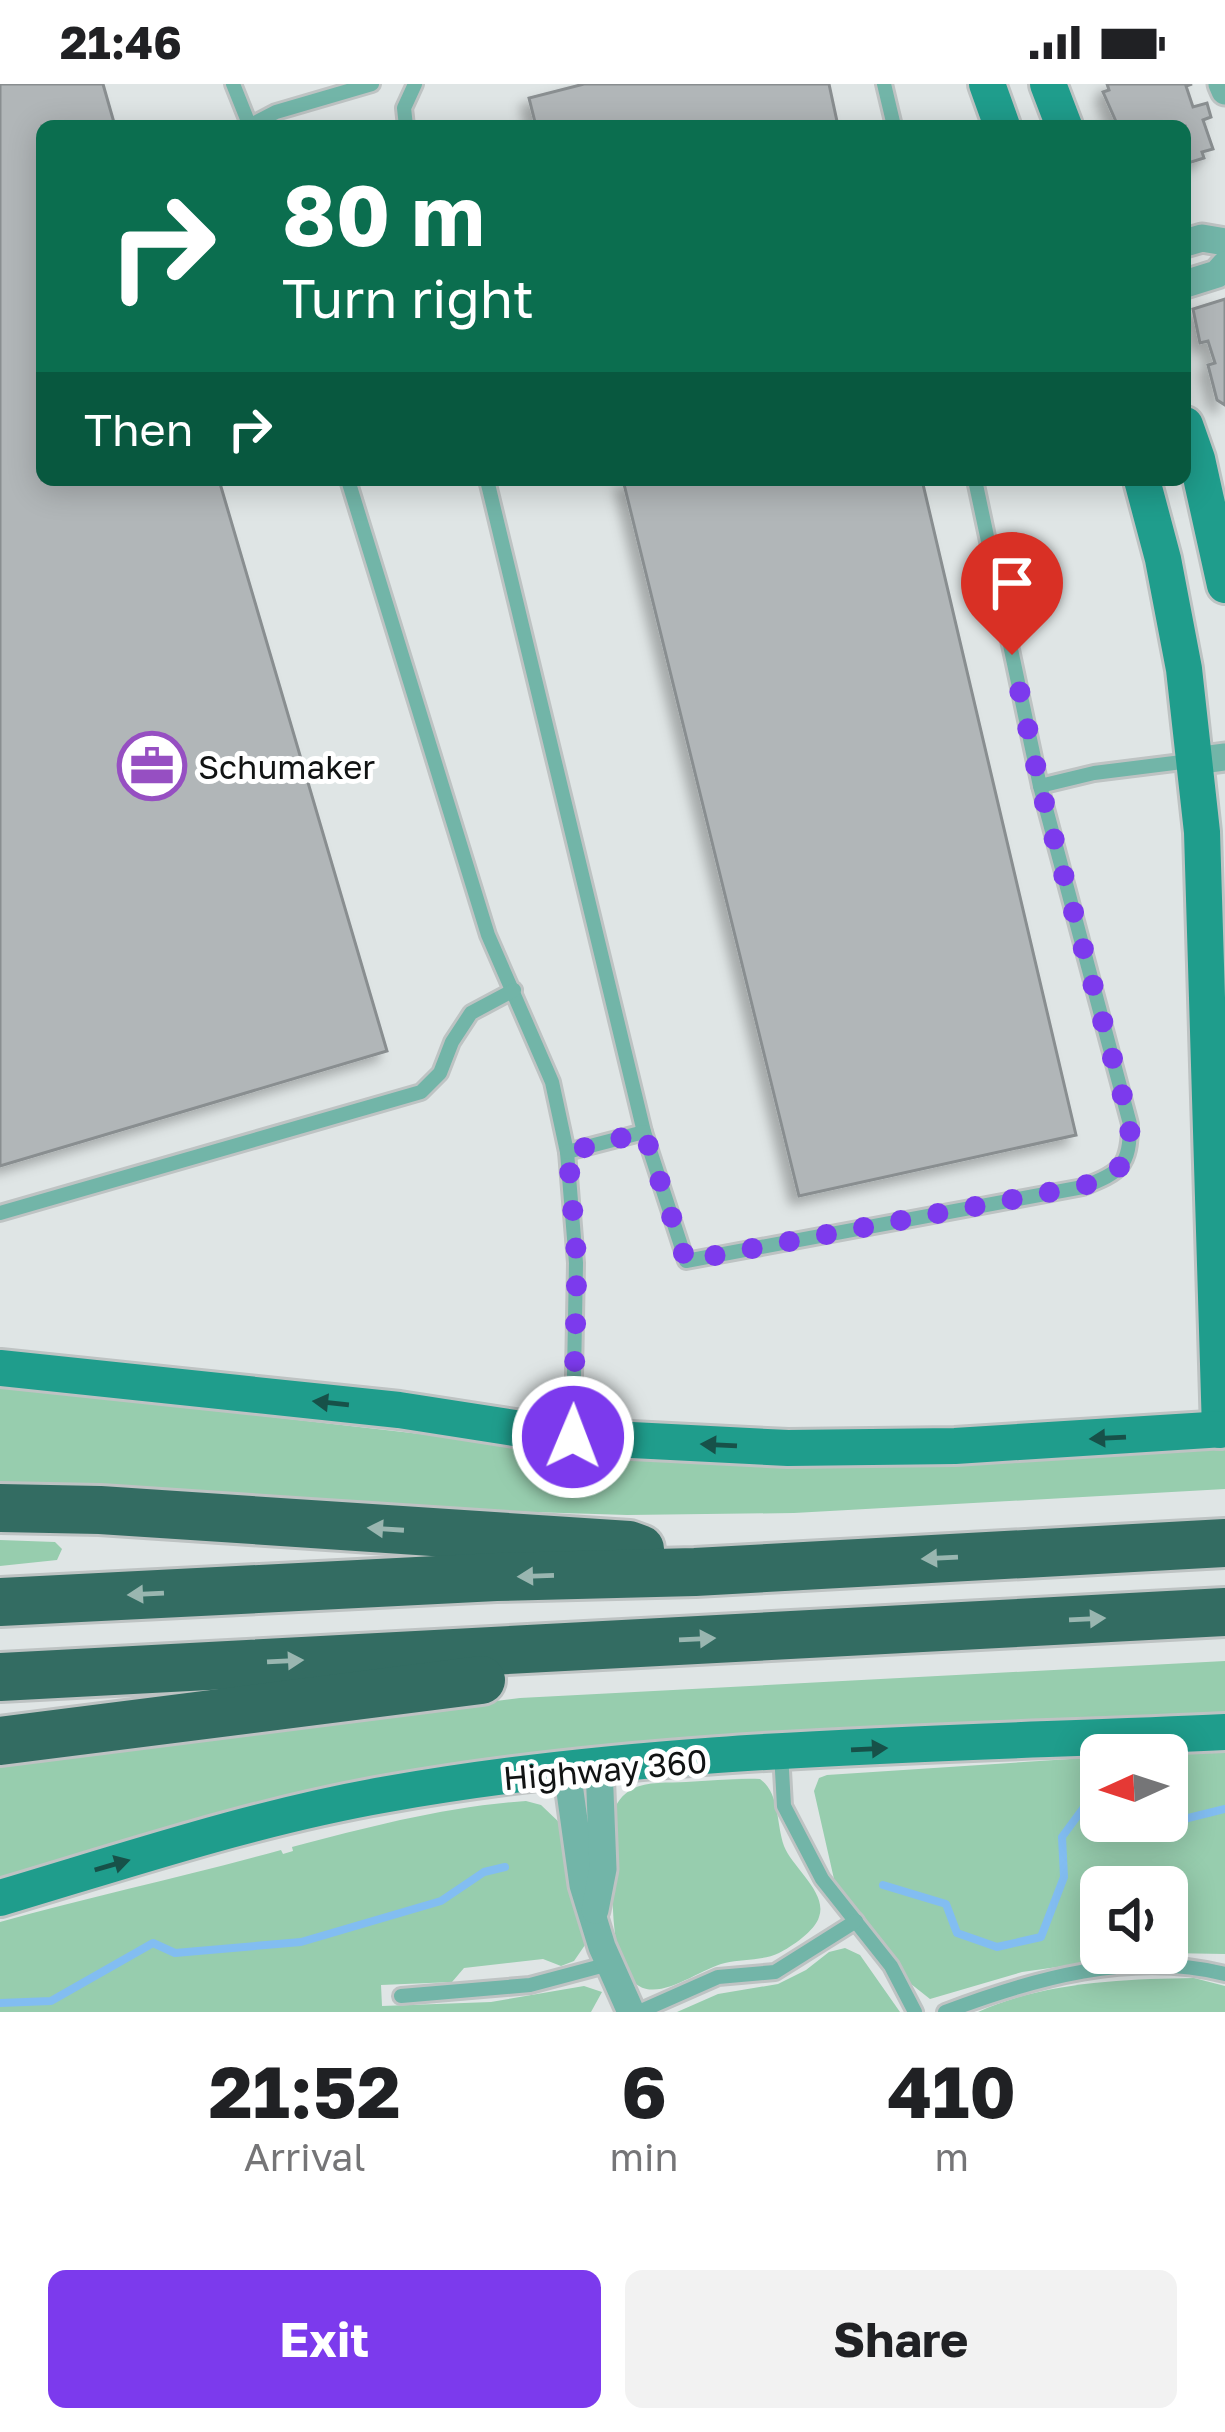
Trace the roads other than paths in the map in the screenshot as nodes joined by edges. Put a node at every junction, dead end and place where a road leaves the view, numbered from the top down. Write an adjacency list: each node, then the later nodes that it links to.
1 (233, 84): 7 (lane)
2 (372, 84): 8 (lane)
3 (415, 84): 9 (lane)
4 (884, 84): 10 (lane)
5 (987, 84): 11 (main road)
6 (1048, 84): 12 (main road)
7 (247, 120)
8 (259, 120)
9 (405, 120)
10 (893, 120)
11 (1000, 120)
12 (1062, 120)
13 (1191, 241): 14 (street)
14 (1225, 242)
15 (1225, 265): 16 (street)
16 (1191, 282)
17 (1191, 442): 22 (main road)
18 (350, 486): 25 (lane)
19 (488, 486): 26 (lane)
20 (977, 486): 24 (lane)
21 (1144, 486): 23 (main road)
22 (1225, 585)
23 (1210, 759): 24 (lane); 30 (main road)
24 (1040, 786): 26 (lane)
25 (514, 990): 27 (lane); 28 (lane)
26 (644, 1132): 27 (lane)
27 (568, 1152): 31 (lane)
28 (0, 1213)
29 (0, 1368): 31 (main road, one-way to 29)
30 (1222, 1429): 31 (main road, one-way to 31)
31 (573, 1437)
32 (0, 1508): 34 (highway, one-way to 32)
33 (1225, 1543): 34 (highway, one-way to 34)
34 (695, 1572): 35 (highway, one-way to 35)
35 (0, 1602)
36 (1225, 1612): 37 (highway, one-way to 36)
37 (580, 1645): 38 (highway, one-way to 37); 40 (highway)
38 (0, 1677)
39 (1225, 1732): 41 (main road, Highway 360, one-way to 39)
40 (0, 1741)
41 (781, 1753): 42 (main road, Highway 360); 44 (lane)
42 (583, 1768): 43 (main road, Highway 360, one-way to 42); 45 (street)
43 (0, 1898)
44 (856, 1921): 48 (lane); 49 (lane)
45 (609, 1964): 47 (lane); 48 (street)
46 (1225, 1974): 50 (lane)
47 (401, 1996)
48 (635, 2012)
49 (915, 2012)
50 (945, 2012)

